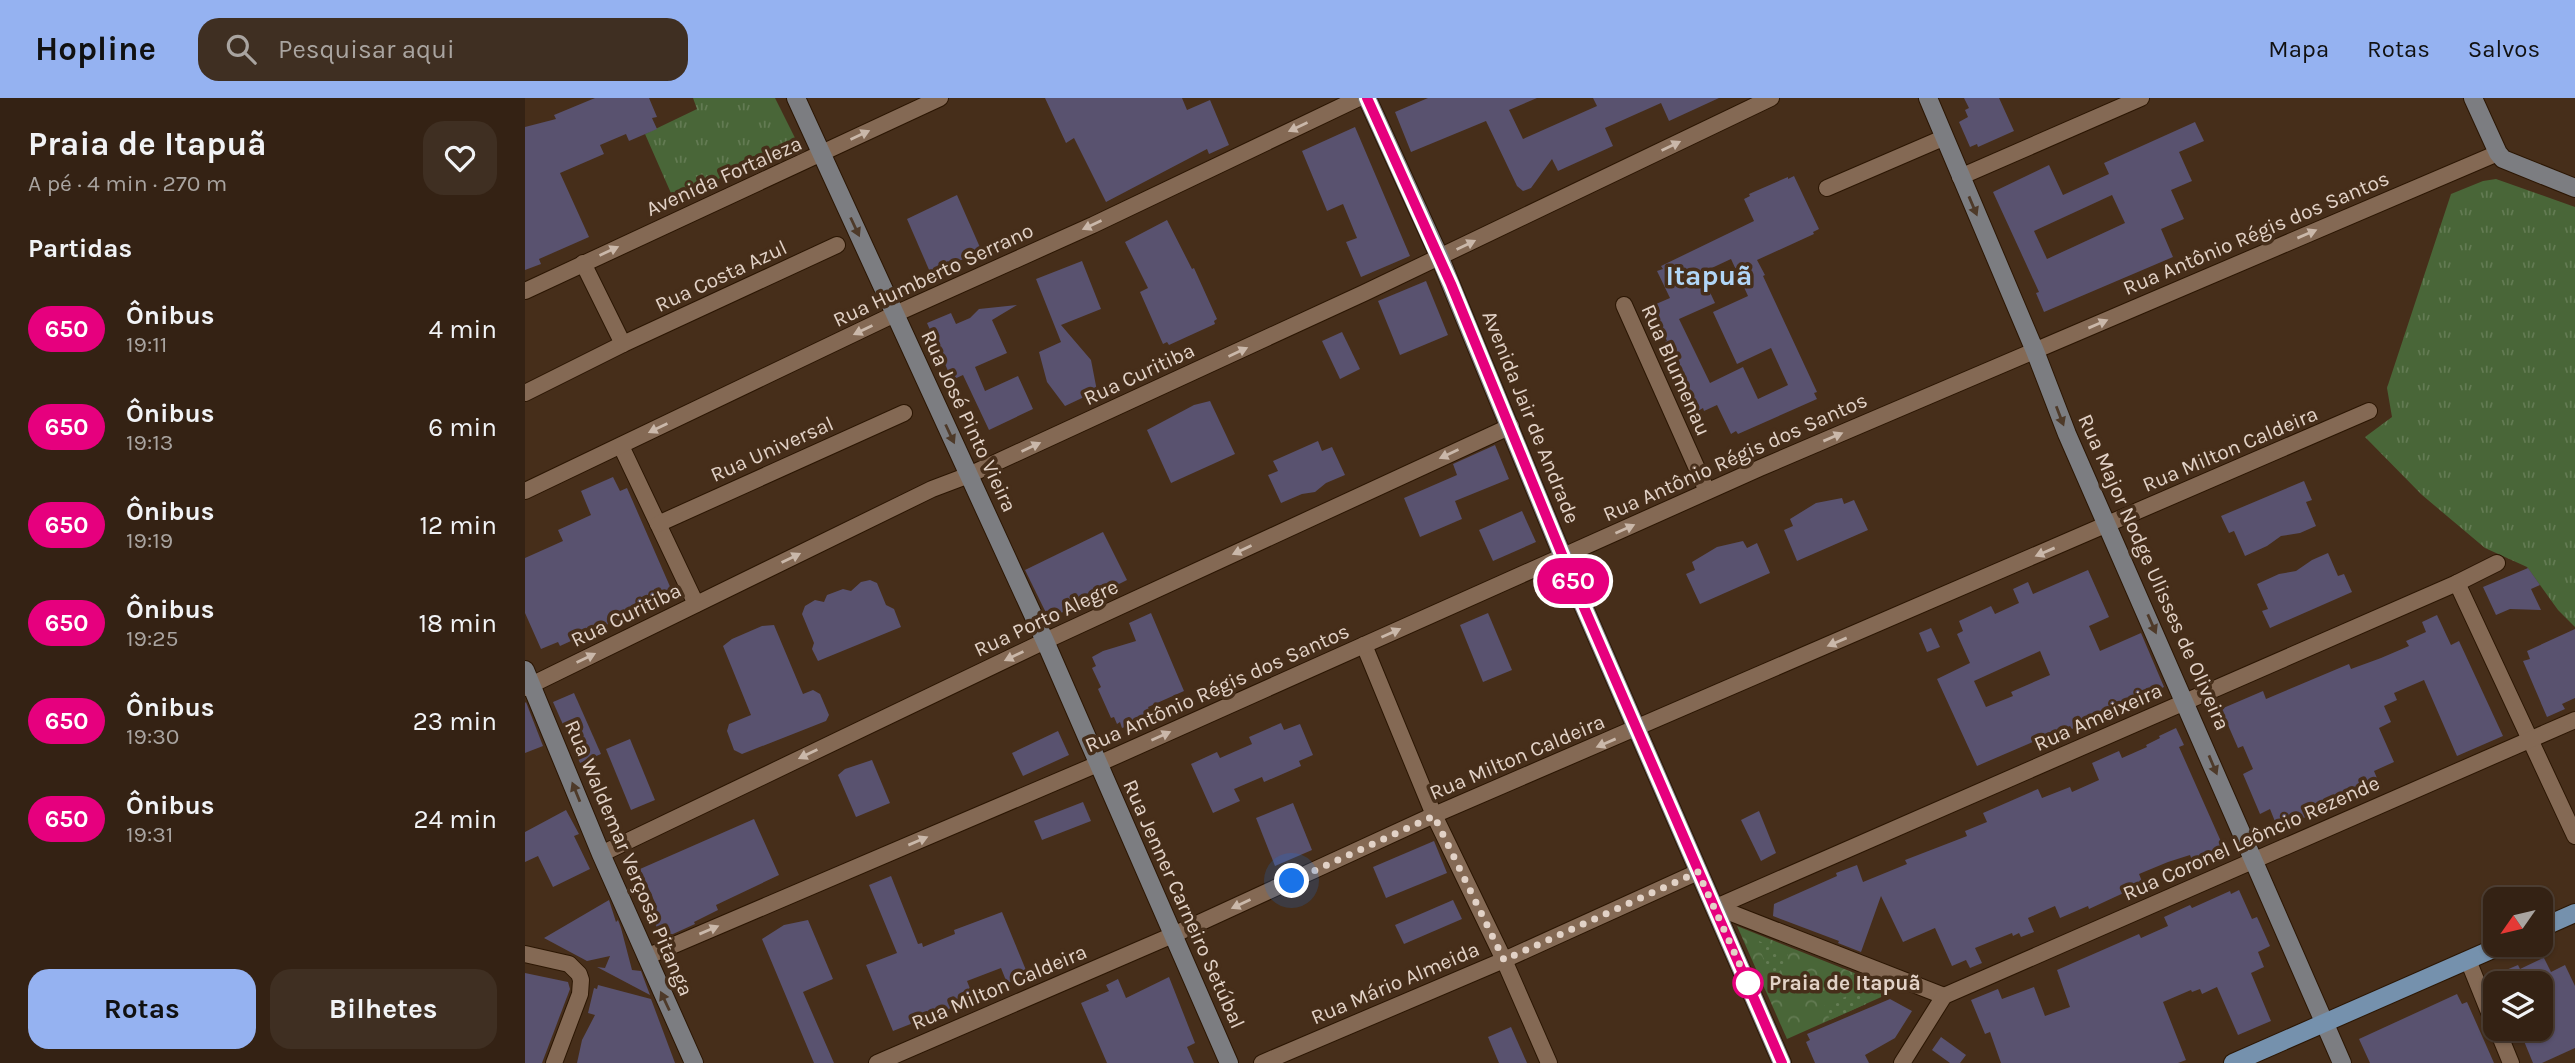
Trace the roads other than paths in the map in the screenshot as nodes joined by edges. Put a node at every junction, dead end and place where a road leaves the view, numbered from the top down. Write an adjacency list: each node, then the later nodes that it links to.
1 (796, 98): 11 (main road, Rua José Pinto Vieira)
2 (940, 98): 11 (street, Avenida Fortaleza, one-way to 2)
3 (1359, 98): 20 (street, Rua Humberto Serrano, one-way to 20)
4 (1367, 98): 16 (main road, Avenida Jair de Andrade)
5 (1771, 98): 16 (street, Rua Curitiba, one-way to 5)
6 (1928, 98): 9 (main road, Rua Major Nodge Ulisses de Oliveira)
7 (2141, 98): 12 (street)
8 (2473, 98): 10 (main road)
9 (1943, 138): 12 (main road, Rua Major Nodge Ulisses de Oliveira); 13 (street)
10 (2496, 149): 14 (main road); 22 (street, Rua Antônio Régis dos Santos, one-way to 10)
11 (822, 154): 17 (street, Avenida Fortaleza, one-way to 11); 20 (main road, Rua José Pinto Vieira, one-way to 20)
12 (1960, 177): 22 (main road, Rua Major Nodge Ulisses de Oliveira, one-way to 22)
13 (1827, 188)
14 (2575, 188)
15 (837, 245): 21 (street, Rua Costa Azul)
16 (1440, 258): 26 (main road, Avenida Jair de Andrade); 28 (street, Rua Curitiba, one-way to 16)
17 (583, 263): 18 (street, Avenida Fortaleza); 21 (street)
18 (525, 291)
19 (1624, 305): 30 (street, Rua Blumenau)
20 (895, 314): 27 (street, Rua Humberto Serrano, one-way to 27); 28 (main road, Rua José Pinto Vieira, one-way to 28)
21 (622, 344): 23 (street, Rua Costa Azul)
22 (2035, 351): 30 (street, Rua Antônio Régis dos Santos, one-way to 22); 32 (main road, Rua Major Nodge Ulisses de Oliveira, one-way to 32)
23 (525, 393)
24 (2369, 411): 32 (street, Rua Milton Caldeira)
25 (904, 413): 31 (street, Rua Universal)
26 (1511, 426): 33 (main road, Avenida Jair de Andrade); 37 (street, Rua Porto Alegre, one-way to 37)
27 (621, 446): 29 (street, Rua Humberto Serrano); 31 (street)
28 (969, 475): 36 (street, Rua Curitiba, one-way to 28); 37 (main road, Rua José Pinto Vieira)
29 (525, 491)
30 (1707, 491): 33 (street, Rua Antônio Régis dos Santos, one-way to 30)
31 (658, 524): 36 (street)
32 (2108, 525): 40 (main road, Rua Major Nodge Ulisses de Oliveira, one-way to 40); 42 (street, Rua Milton Caldeira, one-way to 42)
33 (1563, 557): 38 (street, Rua Antônio Régis dos Santos, one-way to 33); 42 (main road, Avenida Jair de Andrade)
34 (2497, 564): 35 (street, Rua Ameixeira)
35 (2457, 583): 40 (street, Rua Ameixeira); 43 (street)
36 (696, 604): 39 (street, Rua Curitiba, one-way to 36)
37 (1045, 641): 44 (main road, Rua José Pinto Vieira); 47 (street, Rua Porto Alegre, one-way to 47)
38 (1364, 646): 44 (street, Rua Antônio Régis dos Santos, one-way to 38); 45 (street)
39 (527, 681): 47 (main road, Rua Waldemar Verçosa Pitanga, one-way to 39)
40 (2186, 702): 48 (main road, Rua Major Nodge Ulisses de Oliveira, one-way to 48); 50 (street, Rua Ameixeira)
41 (2575, 720): 43 (street, Rua Coronel Leôncio Rezende)
42 (1636, 729): 45 (street, Rua Milton Caldeira, one-way to 45); 49 (main road, Avenida Jair de Andrade)
43 (2530, 739): 46 (street); 48 (street, Rua Coronel Leôncio Rezende)
44 (1098, 764): 53 (main road, Rua Jenner Carneiro Setúbal); 56 (street, Rua Antônio Régis dos Santos, one-way to 44)
45 (1434, 816): 53 (street, Rua Milton Caldeira, one-way to 53); 57 (street)
46 (2575, 835)
47 (601, 853): 56 (main road, Rua Waldemar Verçosa Pitanga)
48 (2254, 860): 59 (street, Rua Coronel Leôncio Rezende); 61 (main road, Rua Major Nodge Ulisses de Oliveira)
49 (1698, 872): 50 (main road, Avenida Jair de Andrade); 57 (street, Rua Mário Almeida)
50 (1716, 907): 59 (street); 69 (main road, Avenida Jair de Andrade)
51 (2575, 913): 52 (main road)
52 (2553, 923)
53 (1173, 935): 65 (street, Rua Milton Caldeira); 66 (main road, Rua Jenner Carneiro Setúbal)
54 (2483, 953): 58 (main road)
55 (525, 954): 63 (street)
56 (646, 957): 64 (main road, Rua Waldemar Verçosa Pitanga, one-way to 56)
57 (1504, 960): 67 (street, Rua Mário Almeida); 68 (street)
58 (2467, 960): 60 (street); 61 (main road)
59 (1944, 996): 70 (street)
60 (2483, 998)
61 (2325, 1023): 71 (main road); 72 (main road, Rua Major Nodge Ulisses de Oliveira)
62 (2502, 1041): 73 (street)
63 (554, 1063)
64 (694, 1063)
65 (877, 1063)
66 (1229, 1063)
67 (1262, 1063)
68 (1549, 1063)
69 (1782, 1063)
70 (1902, 1063)
71 (2233, 1063)
72 (2342, 1063)
73 (2511, 1063)

